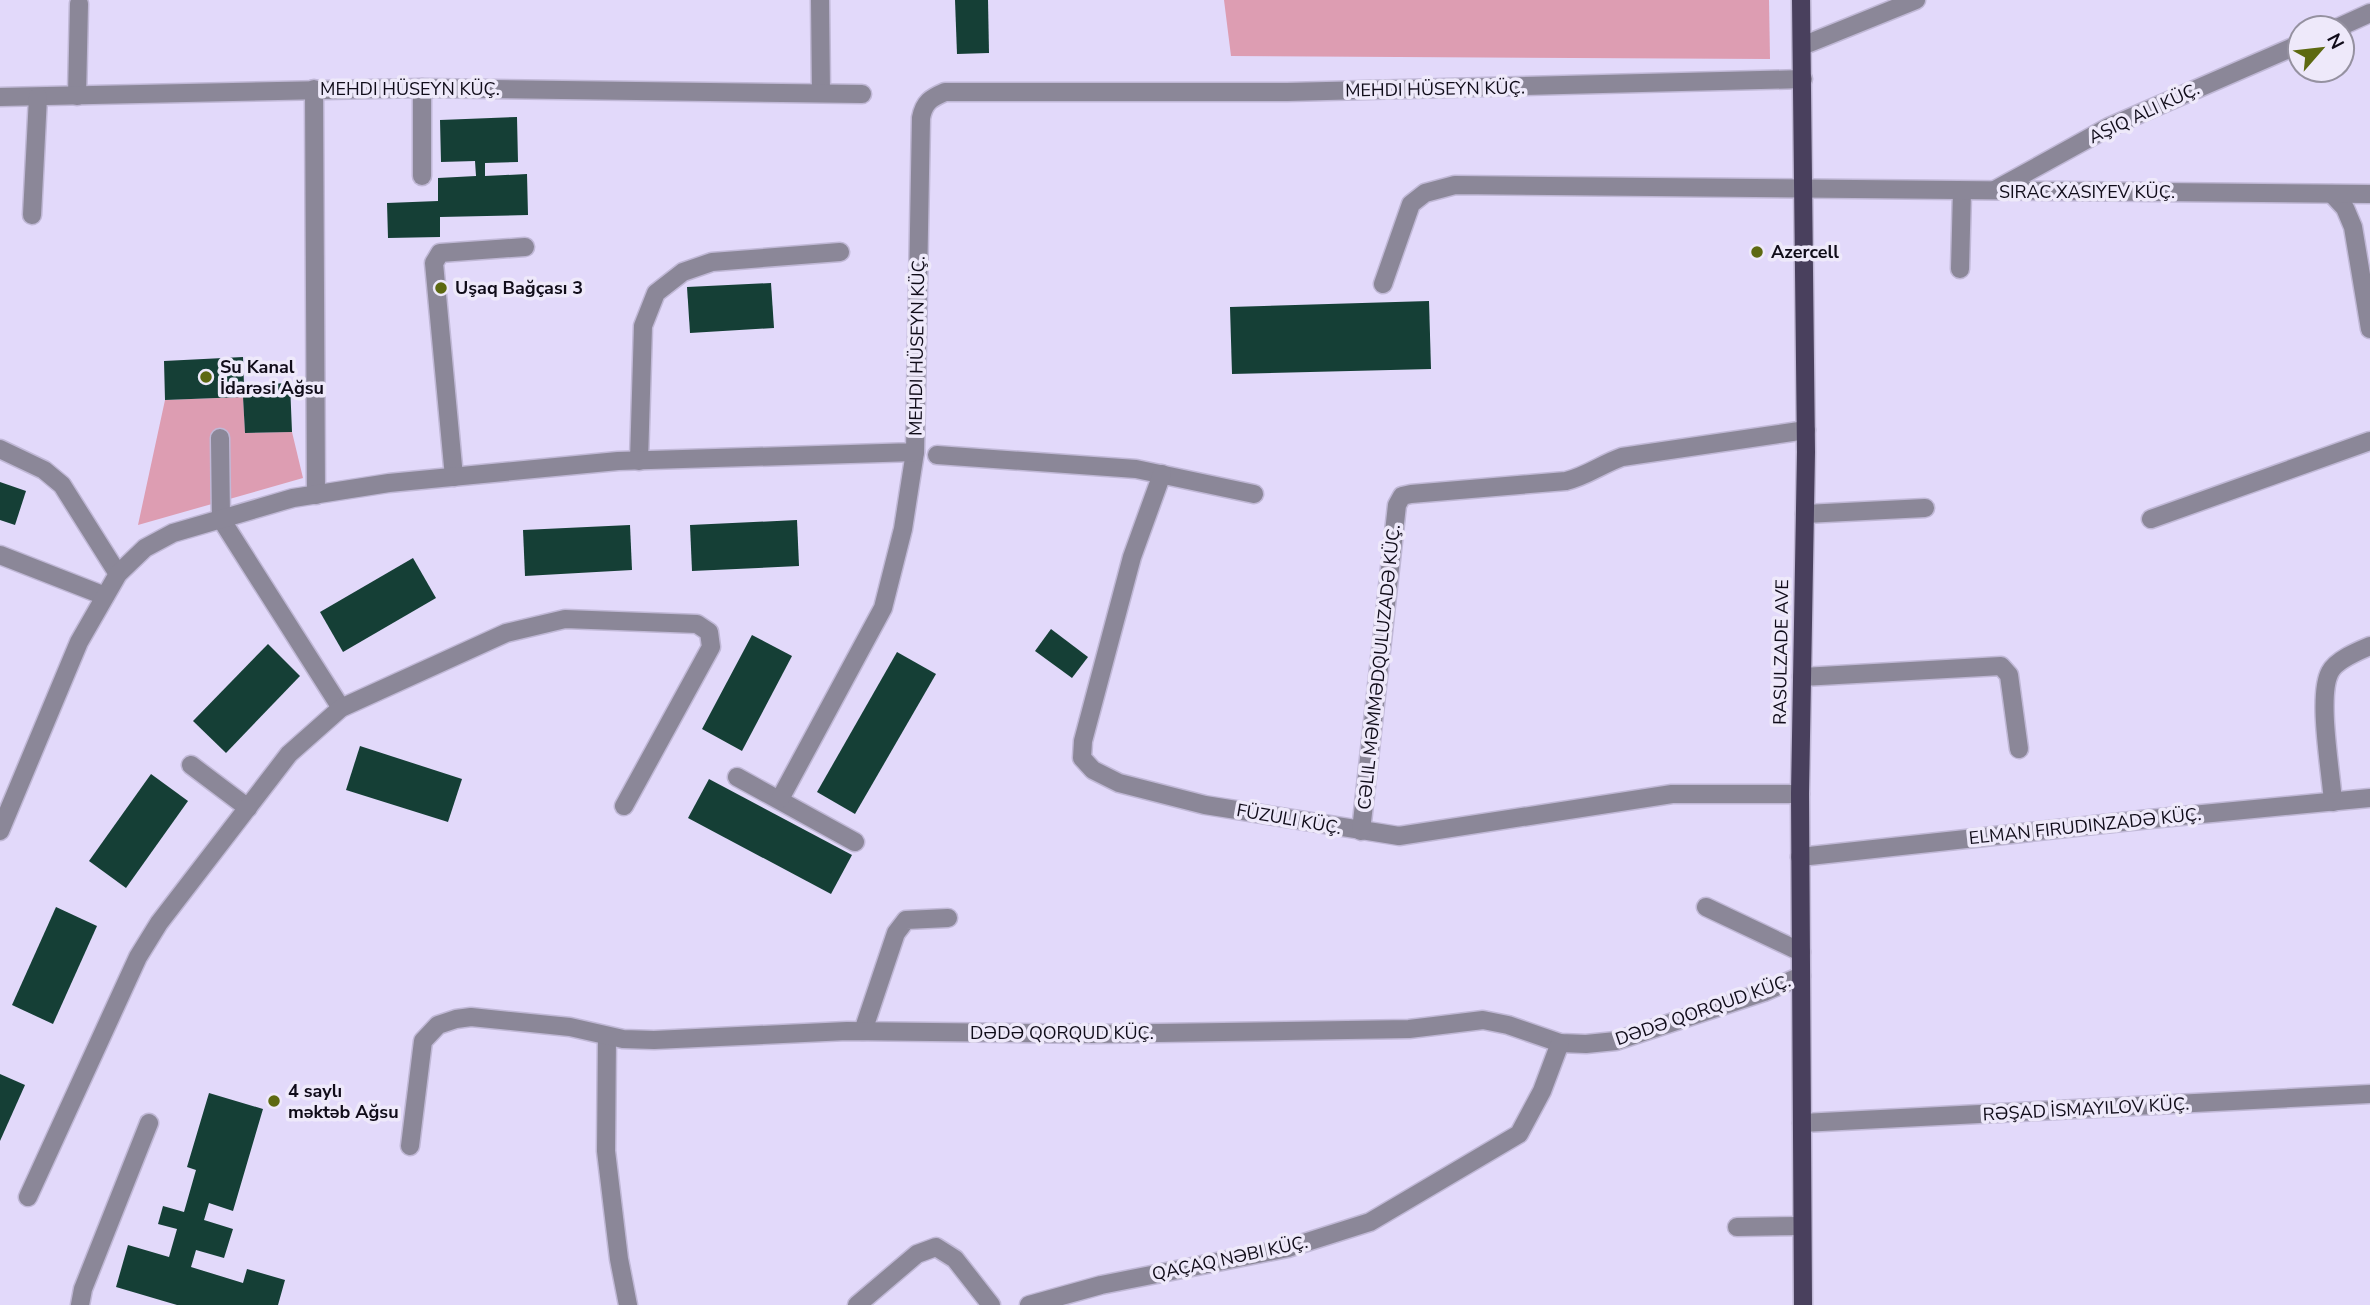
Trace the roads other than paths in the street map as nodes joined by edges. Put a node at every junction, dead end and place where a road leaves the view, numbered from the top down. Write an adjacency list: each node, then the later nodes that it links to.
1 (820, 0): 10 (street)
2 (1801, 0): 5 (main road, RASULZADE AVE)
3 (1916, 0): 5 (street)
4 (79, 4): 12 (street)
5 (1802, 46): 7 (main road, RASULZADE AVE)
6 (2286, 50): 18 (street)
7 (1803, 79): 16 (main road, RASULZADE AVE); 31 (street, MEHDI HÜSEYN KÜÇ.)
8 (422, 88): 9 (street, MEHDI HÜSEYN KÜÇ.); 10 (street, MEHDI HÜSEYN KÜÇ.); 15 (street)
9 (314, 89): 12 (street, MEHDI HÜSEYN KÜÇ.); 37 (street)
10 (821, 92): 11 (street, MEHDI HÜSEYN KÜÇ.)
11 (862, 94)
12 (77, 96): 14 (street, MEHDI HÜSEYN KÜÇ.)
13 (0, 97): 14 (street, MEHDI HÜSEYN KÜÇ.)
14 (38, 97): 21 (street)
15 (422, 176)
16 (1805, 190): 17 (street); 25 (street); 27 (main road, RASULZADE AVE)
17 (1962, 191): 18 (street); 24 (street)
18 (1992, 191): 19 (street)
19 (2332, 194): 20 (street); 26 (street)
20 (2370, 194)
21 (32, 215)
22 (525, 247): 35 (street)
23 (840, 252): 33 (street)
24 (1960, 269)
25 (1383, 284)
26 (2370, 329)
27 (1806, 430): 39 (main road, RASULZADE AVE); 58 (street, CƏLIL MƏMMƏDQULUZADƏ KÜÇ.)
28 (220, 438): 40 (street)
29 (2370, 441): 41 (street)
30 (0, 449): 43 (street)
31 (915, 452): 33 (street, MEHDI HÜSEYN KÜÇ.); 53 (street)
32 (937, 455): 34 (street)
33 (639, 461): 35 (street, MEHDI HÜSEYN KÜÇ.)
34 (1162, 474): 36 (street); 58 (street, FÜZULI KÜÇ.)
35 (454, 477): 37 (street, MEHDI HÜSEYN KÜÇ.)
36 (1254, 494)
37 (316, 495): 40 (street, MEHDI HÜSEYN KÜÇ.)
38 (1925, 508): 39 (street)
39 (1805, 514): 46 (main road, RASULZADE AVE)
40 (221, 519): 43 (street, MEHDI HÜSEYN KÜÇ.); 47 (street)
41 (2151, 519)
42 (0, 555): 44 (street)
43 (118, 574): 44 (street, MEHDI HÜSEYN KÜÇ.)
44 (105, 596): 57 (street, MEHDI HÜSEYN KÜÇ.)
45 (2370, 646): 54 (street)
46 (1802, 677): 48 (street); 51 (main road, RASULZADE AVE)
47 (341, 708): 55 (street); 56 (street)
48 (2019, 749)
49 (191, 765): 56 (street)
50 (737, 777): 53 (street)
51 (1800, 794): 58 (street, FÜZULI KÜÇ.); 60 (main road, RASULZADE AVE)
52 (2370, 798): 54 (street, ELMAN FIRUDINZADƏ KÜÇ.)
53 (780, 799): 59 (street)
54 (2333, 802): 60 (street, ELMAN FIRUDINZADƏ KÜÇ.)
55 (624, 806)
56 (248, 808): 72 (street)
57 (0, 831)
58 (1361, 831)
59 (855, 842)
60 (1800, 857): 63 (main road, RASULZADE AVE)
61 (1706, 907): 63 (street)
62 (948, 918): 65 (street)
63 (1801, 952): 64 (main road, RASULZADE AVE)
64 (1801, 976): 67 (street, DƏDƏ QORQUD KÜÇ.); 69 (main road, RASULZADE AVE)
65 (863, 1031): 66 (street, DƏDƏ QORQUD KÜÇ.); 67 (street, DƏDƏ QORQUD KÜÇ.)
66 (607, 1036): 71 (street, DƏDƏ QORQUD KÜÇ.); 76 (street)
67 (1560, 1044): 79 (street, QAÇAQ NƏBI KÜÇ.)
68 (2370, 1094): 69 (street)
69 (1802, 1123): 73 (main road, RASULZADE AVE)
70 (149, 1124): 75 (street)
71 (410, 1146)
72 (28, 1197)
73 (1802, 1226): 74 (street); 80 (main road, RASULZADE AVE)
74 (1737, 1227)
75 (80, 1305)
76 (628, 1305)
77 (857, 1305): 78 (street)
78 (991, 1305)
79 (1029, 1305)
80 (1803, 1305)

